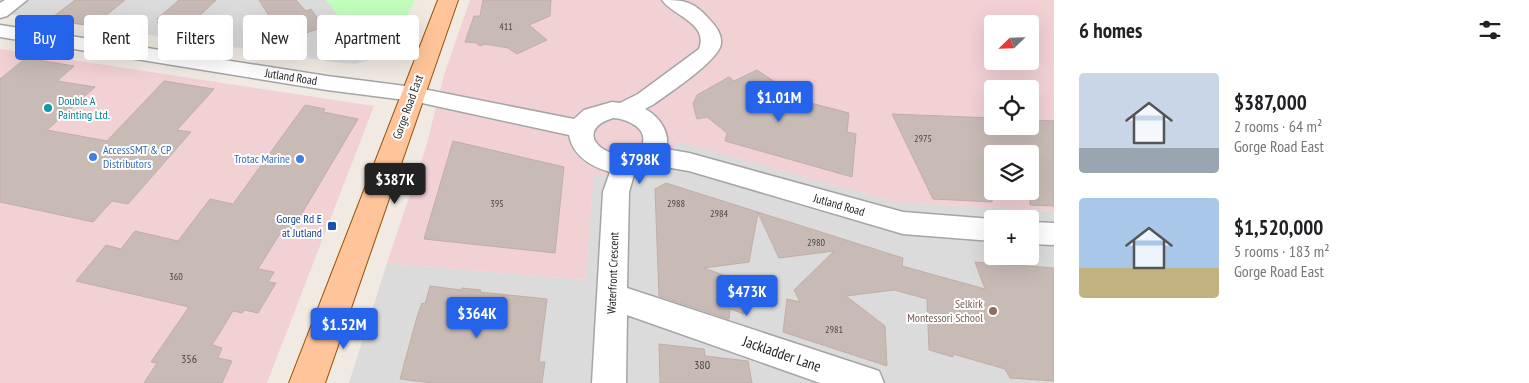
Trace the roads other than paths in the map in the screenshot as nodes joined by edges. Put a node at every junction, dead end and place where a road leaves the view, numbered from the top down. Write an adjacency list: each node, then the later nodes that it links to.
1 (18, 0): 4 (street)
2 (448, 0): 6 (main road, Gorge Road East)
3 (671, 0): 7 (street)
4 (0, 12)
5 (0, 31): 6 (street, Jutland Road)
6 (413, 94): 8 (street, Jutland Road); 15 (main road, Gorge Road East)
7 (637, 110): 8 (street); 9 (street)
8 (580, 129): 10 (street)
9 (653, 148): 10 (street); 11 (street, Jutland Road)
10 (625, 164): 14 (street, Waterfront Crescent)
11 (984, 229)
12 (1039, 233): 13 (street)
13 (1054, 234)
14 (613, 296): 16 (street, Waterfront Crescent); 17 (street, Jackladder Lane)
15 (307, 383)
16 (609, 383)
17 (867, 383)

